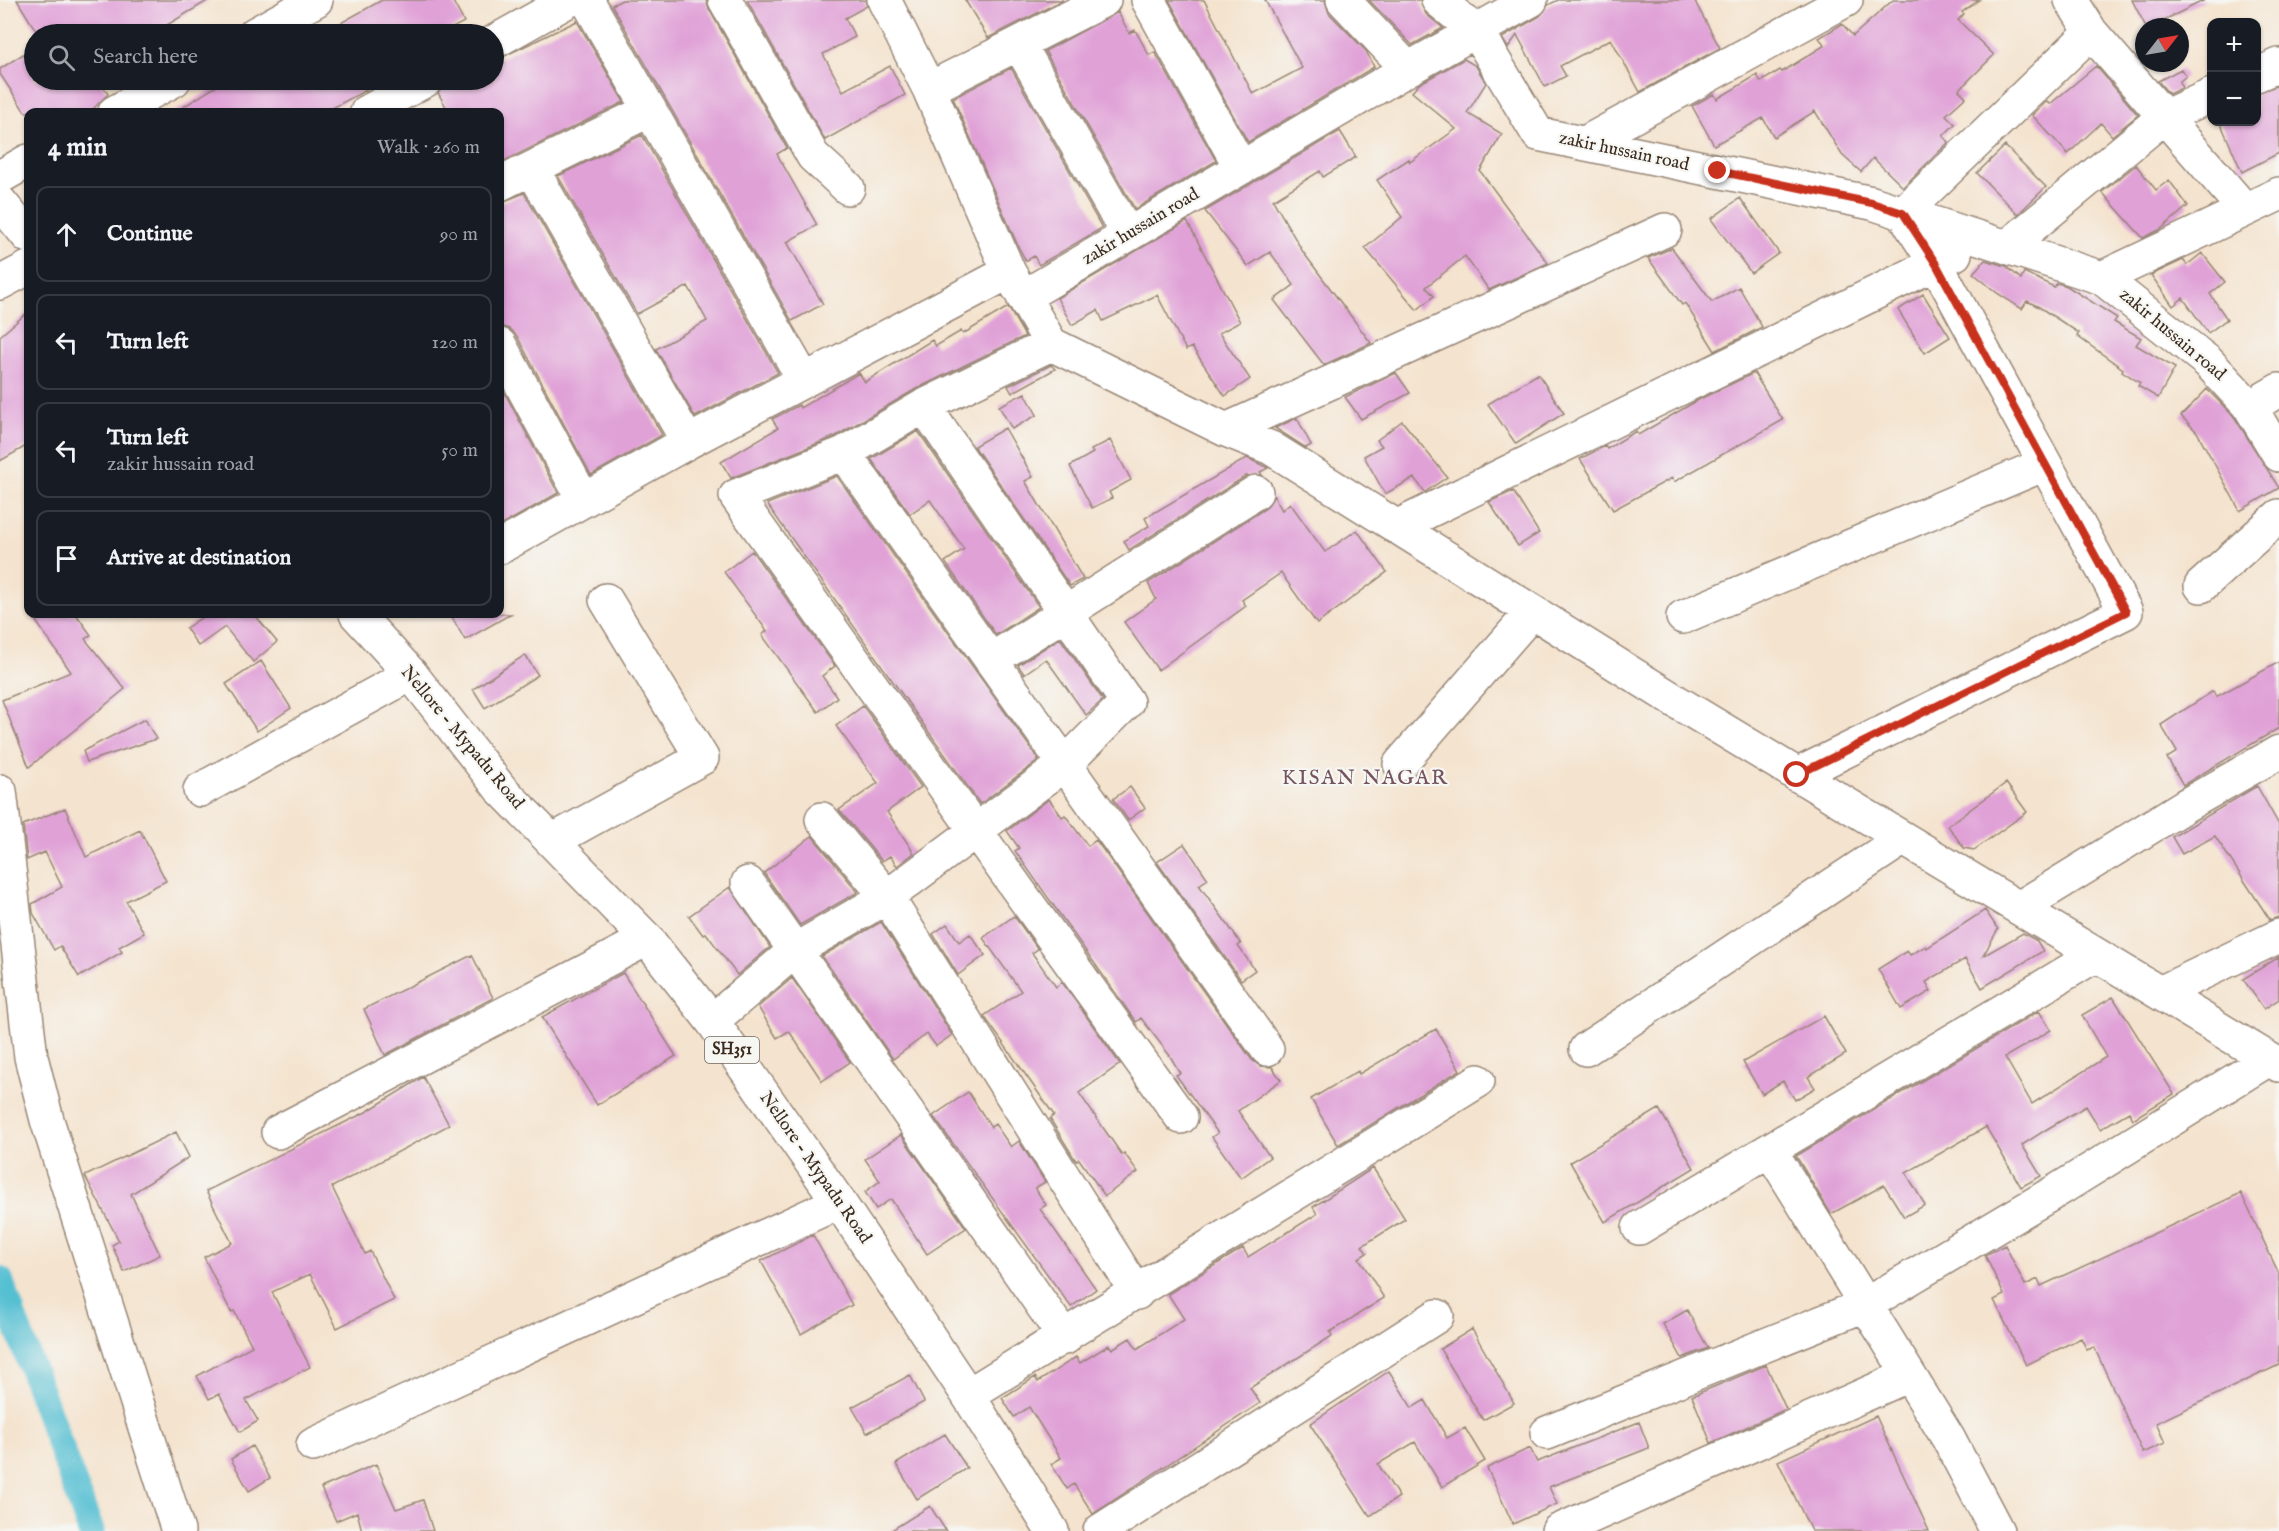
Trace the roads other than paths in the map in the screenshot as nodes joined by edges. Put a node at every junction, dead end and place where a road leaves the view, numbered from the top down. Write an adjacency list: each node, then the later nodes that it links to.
1 (316, 0): 13 (street)
2 (569, 0): 16 (street)
3 (587, 0): 27 (street)
4 (725, 0): 35 (street)
5 (884, 0): 21 (street)
6 (1104, 0): 17 (street)
7 (1148, 0): 32 (street)
8 (1343, 0): 19 (street)
9 (1438, 0): 14 (street)
10 (1846, 0): 29 (street)
11 (2071, 0): 15 (street)
12 (1512, 4): 14 (street, zakir hussain road)
13 (273, 24)
14 (1477, 32): 19 (street, zakir hussain road); 29 (street, zakir hussain road)
15 (2091, 32): 28 (street); 39 (street)
16 (504, 36)
17 (1019, 44): 21 (street); 42 (street)
18 (2279, 65): 20 (street)
19 (1408, 69): 32 (street, zakir hussain road)
20 (2261, 73)
21 (929, 89): 48 (street)
22 (156, 90): 25 (street)
23 (408, 90): 26 (street)
24 (2207, 97): 28 (street)
25 (122, 108)
26 (374, 108)
27 (650, 110): 31 (street); 51 (street)
28 (2164, 117): 38 (street); 43 (street)
29 (1585, 143): 39 (street, zakir hussain road)
30 (24, 163): 33 (street)
31 (532, 168): 34 (street); 56 (street)
32 (1241, 168): 42 (street, zakir hussain road)
33 (0, 177)
34 (504, 182)
35 (848, 188)
36 (2279, 194): 38 (street, zakir hussain road)
37 (0, 202): 41 (street)
38 (2245, 210): 46 (street, zakir hussain road)
39 (1903, 213): 43 (street, zakir hussain road); 44 (street)
40 (1665, 230): 55 (street)
41 (24, 231)
42 (1128, 235): 48 (street, zakir hussain road)
43 (1996, 243): 44 (street); 46 (street, zakir hussain road)
44 (1936, 264): 59 (street); 63 (street)
45 (24, 270): 47 (street)
46 (2102, 278): 54 (street, zakir hussain road)
47 (0, 284)
48 (1016, 284): 49 (street); 51 (street, zakir hussain road)
49 (1051, 344): 53 (street); 55 (street)
50 (504, 352): 61 (street)
51 (804, 380): 56 (street, zakir hussain road)
52 (2279, 390): 54 (street)
53 (924, 406): 57 (street); 67 (street)
54 (2250, 407): 58 (street, zakir hussain road)
55 (1226, 430): 63 (street)
56 (688, 442): 61 (street, zakir hussain road)
57 (844, 453): 71 (street); 80 (street)
58 (2279, 455)
59 (2045, 464): 69 (street); 76 (street)
60 (1256, 492): 67 (street)
61 (583, 499): 64 (street, zakir hussain road)
62 (2279, 516): 65 (street)
63 (1396, 527): 68 (street)
64 (504, 546)
65 (2201, 586)
66 (606, 600): 82 (street)
67 (1066, 612): 71 (street); 74 (street)
68 (1532, 612): 75 (street); 76 (street)
69 (1683, 617)
70 (368, 618): 72 (street, Nellore - Mypadu Road / SH351)
71 (991, 660): 74 (street)
72 (411, 674): 77 (street); 82 (street, Nellore - Mypadu Road / SH351)
73 (2279, 752): 85 (street)
74 (1065, 764): 80 (street); 92 (street)
75 (1400, 764)
76 (1797, 775): 81 (street)
77 (200, 790)
78 (0, 791): 109 (street)
79 (822, 819): 84 (street)
80 (974, 830): 84 (street); 96 (street)
81 (1902, 838): 85 (street); 93 (street)
82 (552, 841): 87 (street, Nellore - Mypadu Road / SH351)
83 (748, 883): 88 (street)
84 (887, 897): 88 (street); 101 (street)
85 (2019, 908): 89 (street)
86 (2279, 936): 90 (street)
87 (647, 939): 91 (street, Nellore - Mypadu Road / SH351); 97 (street)
88 (797, 949): 91 (street); 104 (street)
89 (2096, 955): 90 (street); 98 (street)
90 (2160, 993): 94 (street)
91 (712, 1022): 99 (street, Nellore - Mypadu Road / SH351)
92 (1267, 1048)
93 (1586, 1049)
94 (2274, 1062): 102 (street)
95 (1478, 1081): 101 (street)
96 (1181, 1117)
97 (278, 1132)
98 (1770, 1150): 100 (street); 102 (street)
99 (839, 1202): 106 (street, Nellore - Mypadu Road / SH351); 108 (street)
100 (1639, 1228)
101 (1137, 1293): 104 (street)
102 (1865, 1305): 105 (street); 107 (street)
103 (1437, 1316): 111 (street)
104 (1065, 1338): 106 (street)
105 (1907, 1376): 112 (street); 113 (street)
106 (968, 1395): 110 (street, Nellore - Mypadu Road / SH351)
107 (1546, 1433)
108 (313, 1444)
109 (178, 1531)
110 (1052, 1531)
111 (1100, 1531)
112 (1558, 1531)
113 (1997, 1531)

